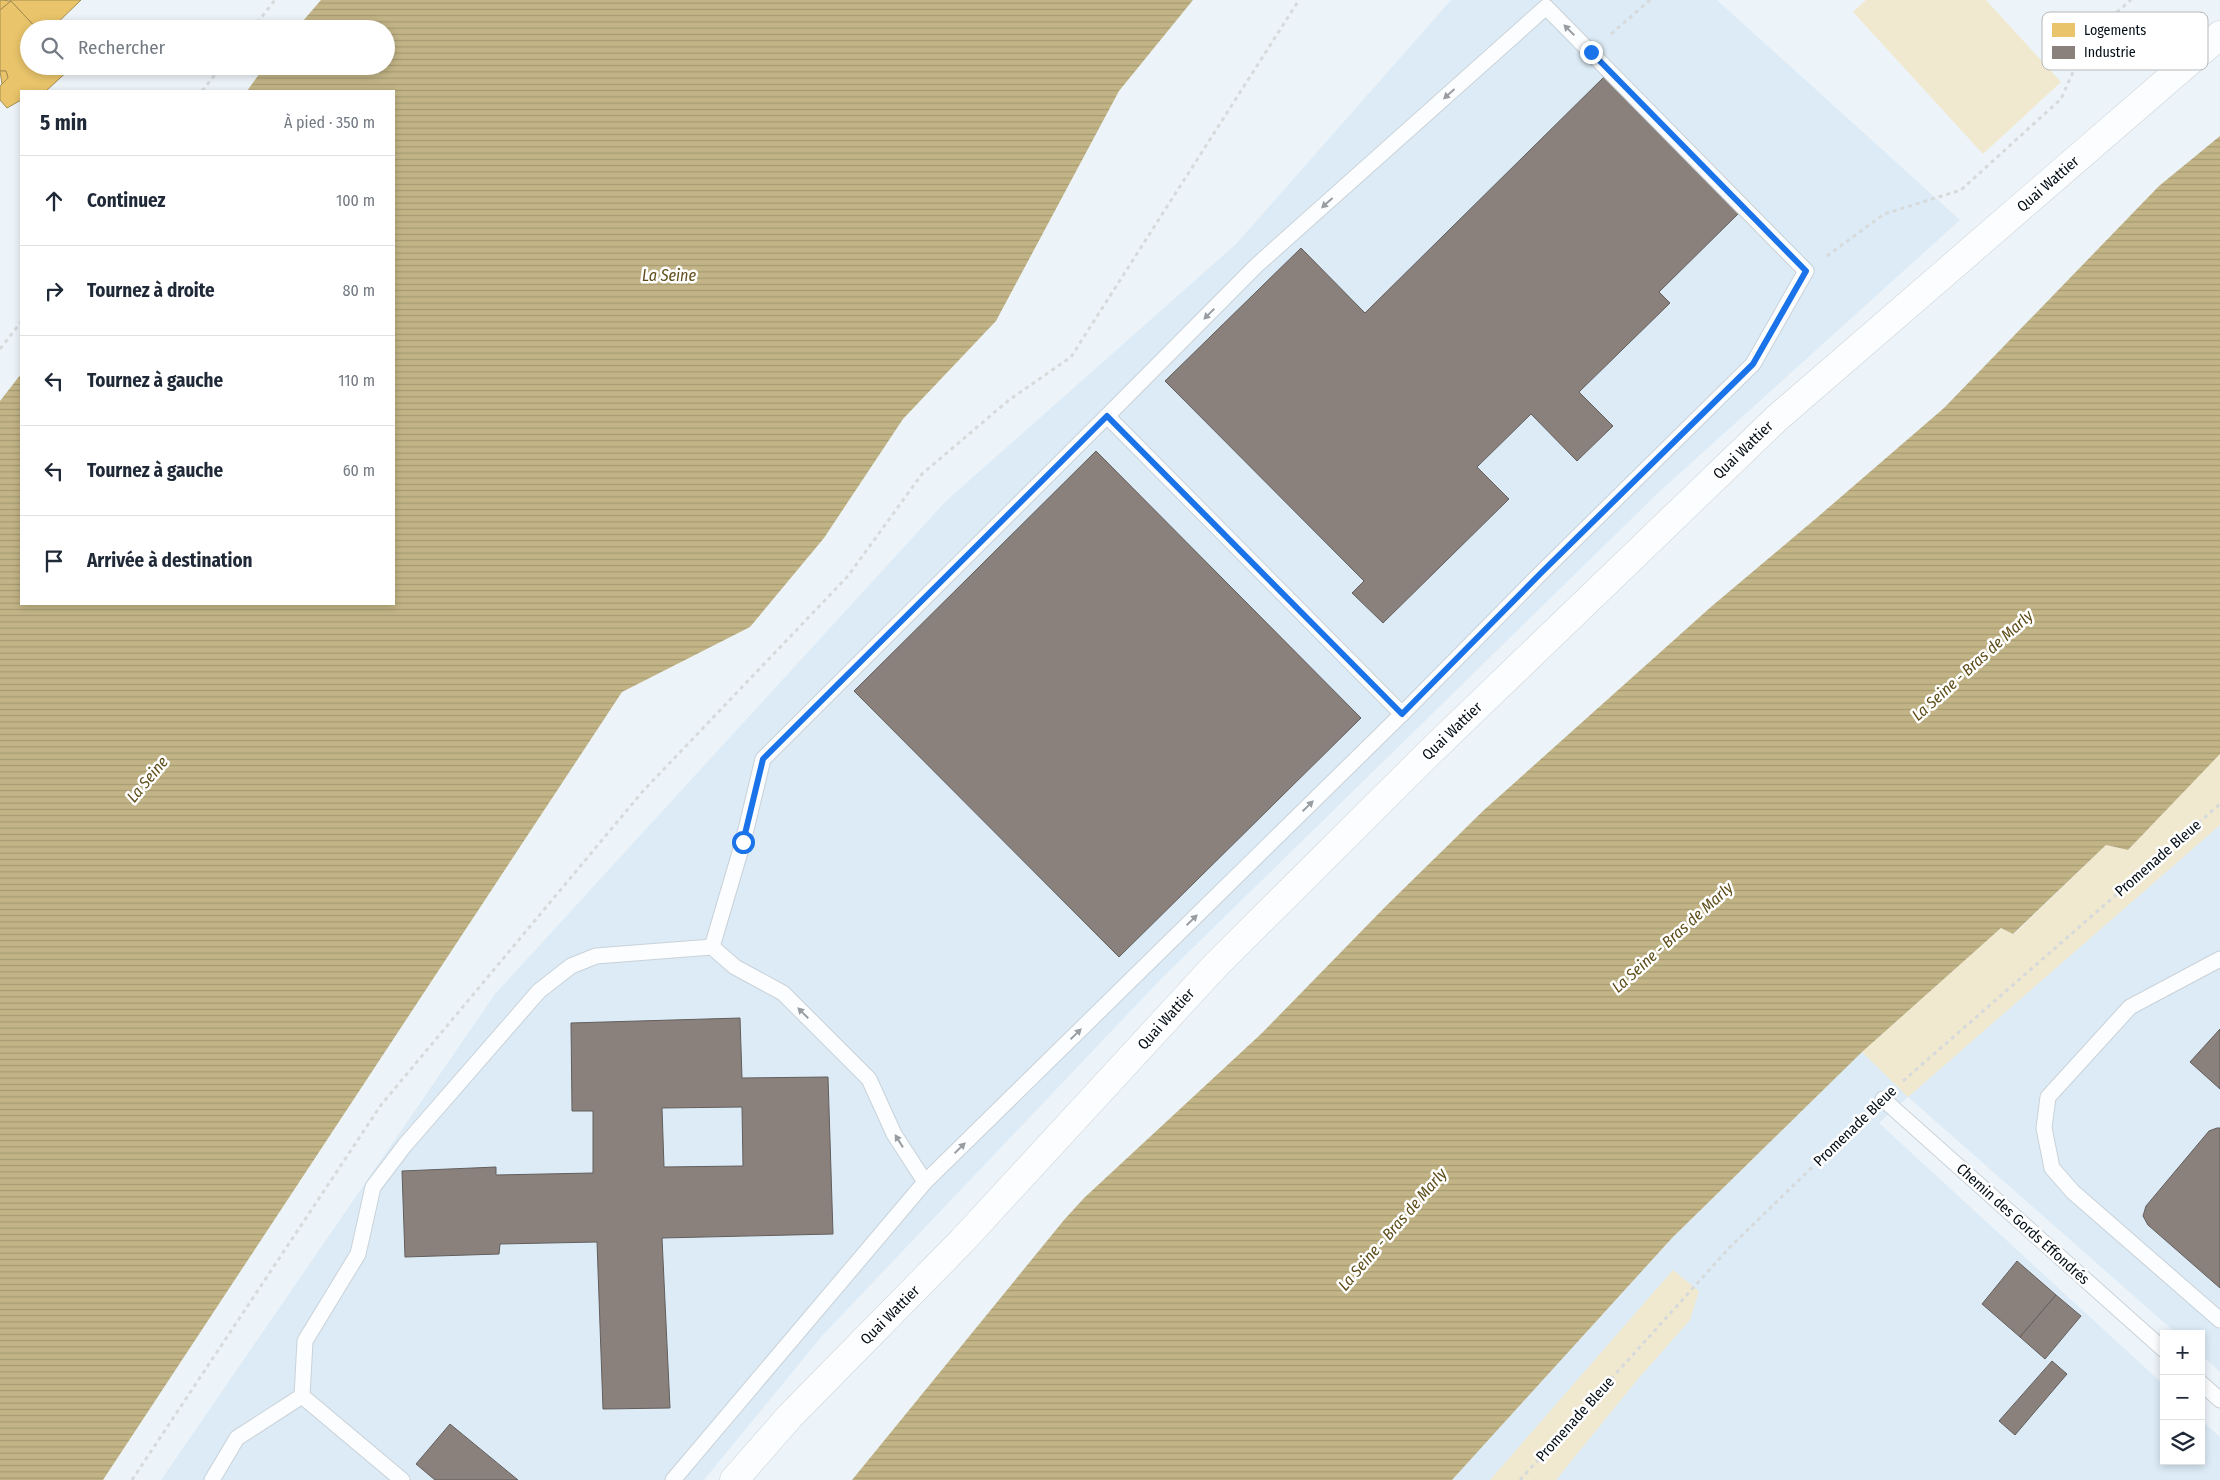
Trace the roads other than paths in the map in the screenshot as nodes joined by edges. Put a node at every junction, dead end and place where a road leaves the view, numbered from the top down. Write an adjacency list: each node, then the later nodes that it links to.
1 (2220, 35): 2 (street, Quai Wattier)
2 (2208, 45)
3 (2180, 70): 18 (street, Quai Wattier)
4 (1107, 416): 5 (lane); 5 (lane, one-way to 4); 6 (lane)
5 (1402, 714): 9 (lane, one-way to 5)
6 (712, 947): 9 (lane, one-way to 6); 13 (lane)
7 (2220, 959): 10 (lane)
8 (1882, 1099): 11 (lane, Chemin des Gords Effondrés)
9 (925, 1182): 17 (lane)
10 (2220, 1320)
11 (2160, 1346)
12 (2205, 1387): 14 (lane)
13 (302, 1396): 15 (lane); 16 (lane)
14 (2220, 1400)
15 (212, 1480)
16 (402, 1480)
17 (673, 1480)
18 (734, 1480)

